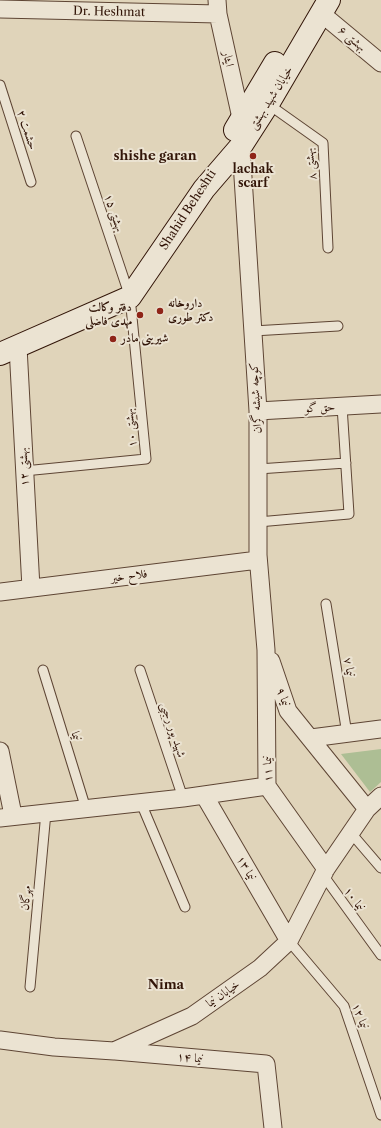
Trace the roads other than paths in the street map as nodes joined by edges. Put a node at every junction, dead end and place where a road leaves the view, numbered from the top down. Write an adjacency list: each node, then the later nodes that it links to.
1 (50, 5): 3 (street, Dr. Heshmat); 4 (street, Dr. Heshmat)
2 (322, 5): 5 (street, بهشتی ۶); 7 (main road, خیابان شهید بهشتی); 8 (main road, Shahid Beheshti)
3 (218, 7): 8 (street, ایثار)
4 (0, 9)
5 (381, 63)
6 (0, 85): 11 (lane, حشمت ۲)
7 (268, 104): 10 (main road, خیابان شهید بهشتی); 13 (lane, بهشتی ۸)
8 (241, 118): 12 (main road, Shahid Beheshti)
9 (76, 136): 14 (lane, بهشتی ۱۵)
10 (240, 146): 12 (main road, خیابان شهید بهشتی); 16 (street, کوچه شیشه گران)
11 (31, 182)
12 (204, 189): 14 (main road, Shahid Beheshti)
13 (328, 248)
14 (130, 297): 17 (main road); 23 (lane, بهشتی ۱۰)
15 (338, 326): 16 (lane)
16 (253, 331): 20 (street, کوچه شیشه گران)
17 (9, 350): 23 (street, بهشتی ۱۲)
18 (381, 404): 19 (street, حق گو)
19 (342, 406): 20 (street, حق گو); 21 (lane)
20 (258, 412): 22 (street, کوچه شیشه گران)
21 (346, 463): 22 (lane); 24 (lane)
22 (258, 468): 24 (street, کوچه شیشه گران)
23 (24, 472): 26 (street, بهشتی ۱۲)
24 (258, 522): 25 (street, کوچه شیشه گران)
25 (258, 560): 26 (street, فلاح خیر); 29 (street, کوچه شیشه گران)
26 (31, 588): 27 (street, فلاح خیر)
27 (0, 592)
28 (326, 604): 33 (lane, نیما ۷)
29 (266, 650): 34 (street, نیما ۹); 36 (street, نیما ۱۱)
30 (43, 670): 41 (lane, نیما)
31 (140, 670): 39 (lane, شهید پور رجبی)
32 (381, 729): 33 (street)
33 (347, 734): 34 (street)
34 (311, 738): 42 (street, نیما ۹)
35 (0, 752): 44 (street)
36 (267, 786): 37 (street); 47 (street, نیما ۱۱)
37 (204, 795): 39 (street); 49 (street, نیما ۱۳)
38 (381, 796): 42 (street, خیابان نیما)
39 (182, 798): 40 (street)
40 (141, 803): 41 (street); 48 (lane)
41 (86, 809): 43 (street)
42 (367, 810): 45 (street, خیابان نیما)
43 (46, 812): 44 (street); 51 (lane, مهرگان)
44 (7, 816)
45 (351, 833): 46 (lane); 47 (street, خیابان نیما)
46 (381, 868)
47 (324, 872): 49 (street, خیابان نیما); 50 (lane, نیما ۱۰)
48 (185, 907)
49 (289, 941): 53 (street, خیابان نیما); 54 (lane, نیما ۱۲)
50 (381, 955)
51 (30, 987)
52 (0, 1040): 53 (street, خیابان نیما)
53 (114, 1051): 55 (street, نیما ۱۴)
54 (381, 1115)
55 (273, 1128)

